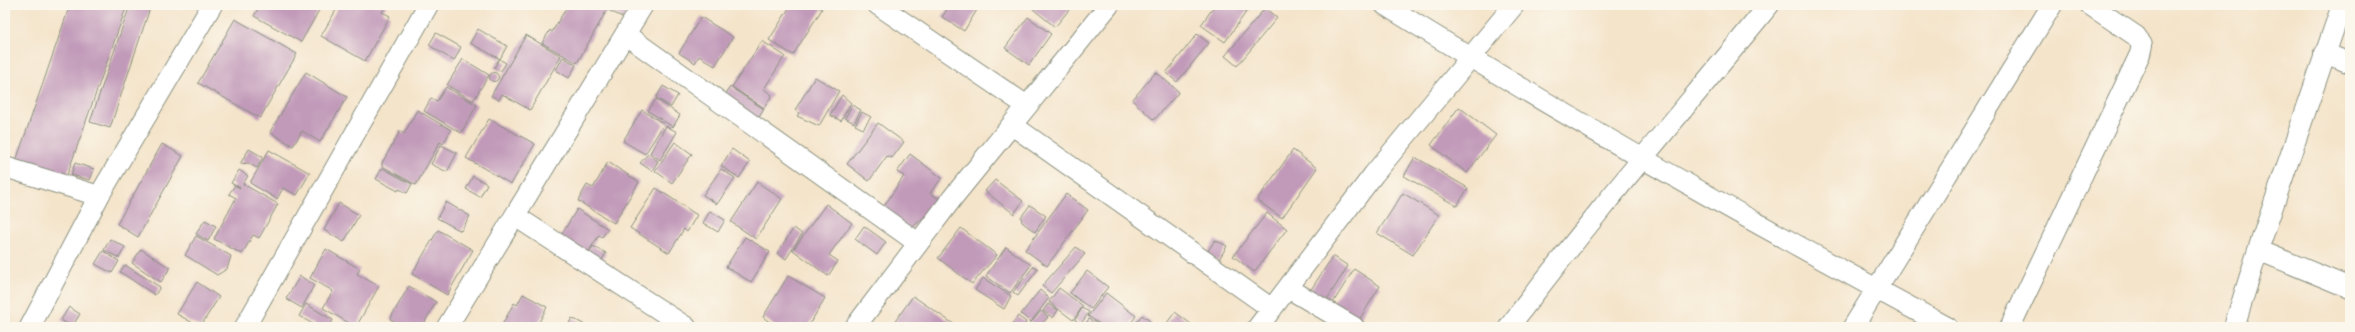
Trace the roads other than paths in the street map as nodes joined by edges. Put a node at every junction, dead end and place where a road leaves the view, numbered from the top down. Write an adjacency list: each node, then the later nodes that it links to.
1 (212, 5): 20 (street)
2 (428, 5): 29 (street)
3 (643, 5): 12 (street)
4 (878, 5): 16 (street)
5 (1110, 5): 16 (street)
6 (1385, 5): 14 (street)
7 (1514, 5): 14 (street)
8 (1769, 5): 18 (street)
9 (2052, 5): 26 (street)
10 (2090, 5): 38 (street)
11 (2342, 5): 13 (street)
12 (626, 35): 21 (street); 22 (street)
13 (2324, 53): 15 (street); 23 (street)
14 (1470, 58): 18 (street); 24 (street)
15 (2350, 63)
16 (1027, 106): 17 (street)
17 (1012, 125): 22 (street); 27 (street)
18 (1644, 159): 26 (street); 35 (street)
19 (5, 167): 20 (street)
20 (100, 196): 28 (street)
21 (515, 216): 30 (street); 31 (street)
22 (918, 243): 32 (street)
23 (2258, 250): 25 (street); 39 (street)
24 (1288, 288): 27 (street); 34 (street)
25 (2350, 288)
26 (1877, 290): 36 (street); 37 (street)
27 (1272, 310): 33 (street)
28 (30, 327)
29 (245, 327)
30 (447, 327)
31 (686, 327)
32 (855, 327)
33 (1258, 327)
34 (1354, 327)
35 (1509, 327)
36 (1853, 327)
37 (1947, 327)
38 (2010, 327)
39 (2234, 327)

